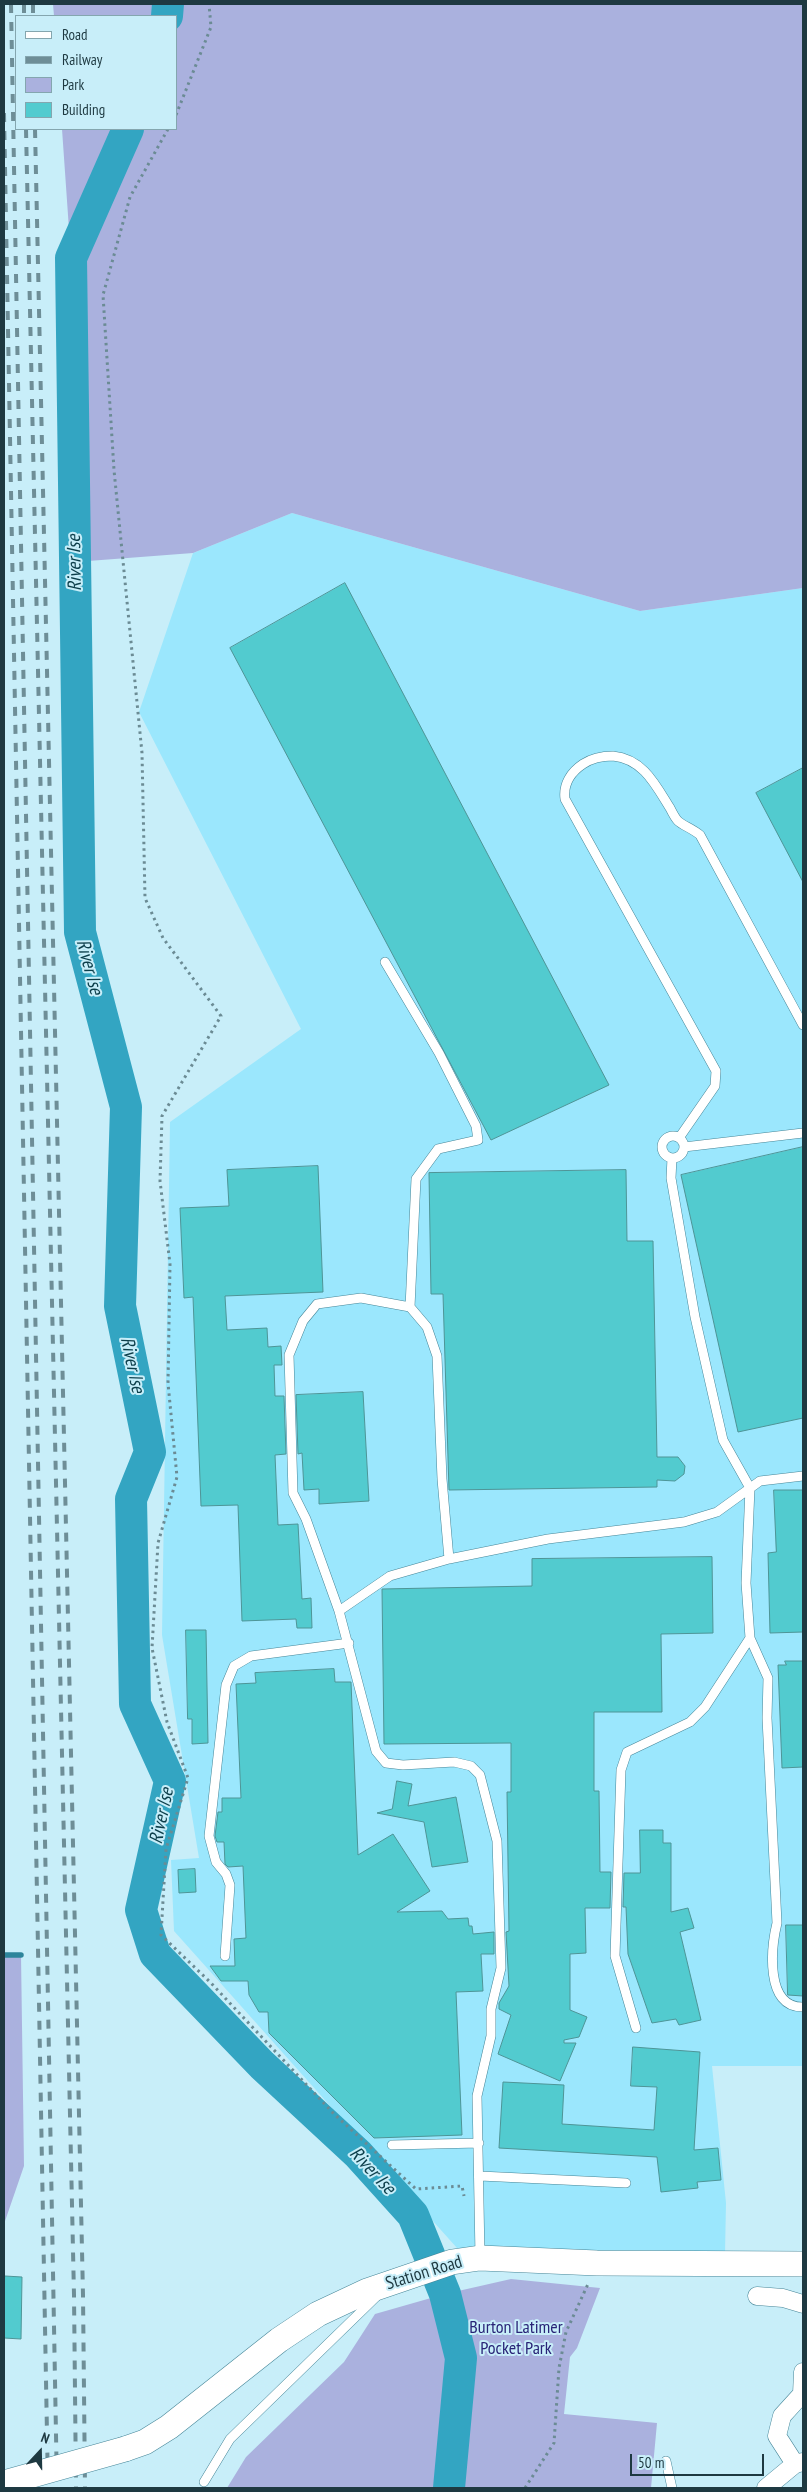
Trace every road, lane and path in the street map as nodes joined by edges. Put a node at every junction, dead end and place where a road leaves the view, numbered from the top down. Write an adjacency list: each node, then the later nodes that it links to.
1 (209, 4): 2 (path)
2 (178, 110)
3 (167, 130): 24 (path)
4 (385, 962): 10 (lane)
5 (803, 1025): 7 (lane)
6 (803, 1133): 8 (lane)
7 (679, 1138): 8 (lane); 9 (lane)
8 (684, 1147): 9 (lane)
9 (672, 1158): 12 (lane)
10 (410, 1307): 13 (lane); 14 (lane)
11 (803, 1476): 12 (lane)
12 (750, 1488): 13 (lane); 15 (lane)
13 (449, 1559): 14 (lane)
14 (339, 1611): 16 (lane)
15 (750, 1638): 18 (lane); 19 (lane)
16 (349, 1643): 17 (lane); 20 (lane)
17 (225, 1956)
18 (803, 2007)
19 (636, 2028)
20 (479, 2143): 21 (lane); 22 (lane)
21 (392, 2145)
22 (480, 2176): 23 (lane); 25 (lane)
23 (626, 2183)
24 (466, 2204)
25 (480, 2258): 26 (street, Station Road); 28 (street, Station Road)
26 (597, 2263): 27 (street, Station Road); 36 (path)
27 (803, 2264)
28 (390, 2283): 34 (lane); 35 (street, Station Road, bridge)
29 (757, 2296): 30 (street)
30 (803, 2304)
31 (803, 2372): 33 (street)
32 (666, 2461): 37 (lane)
33 (799, 2463): 38 (street)
34 (204, 2482)
35 (4, 2483)
36 (525, 2488)
37 (672, 2488)
38 (766, 2488)

